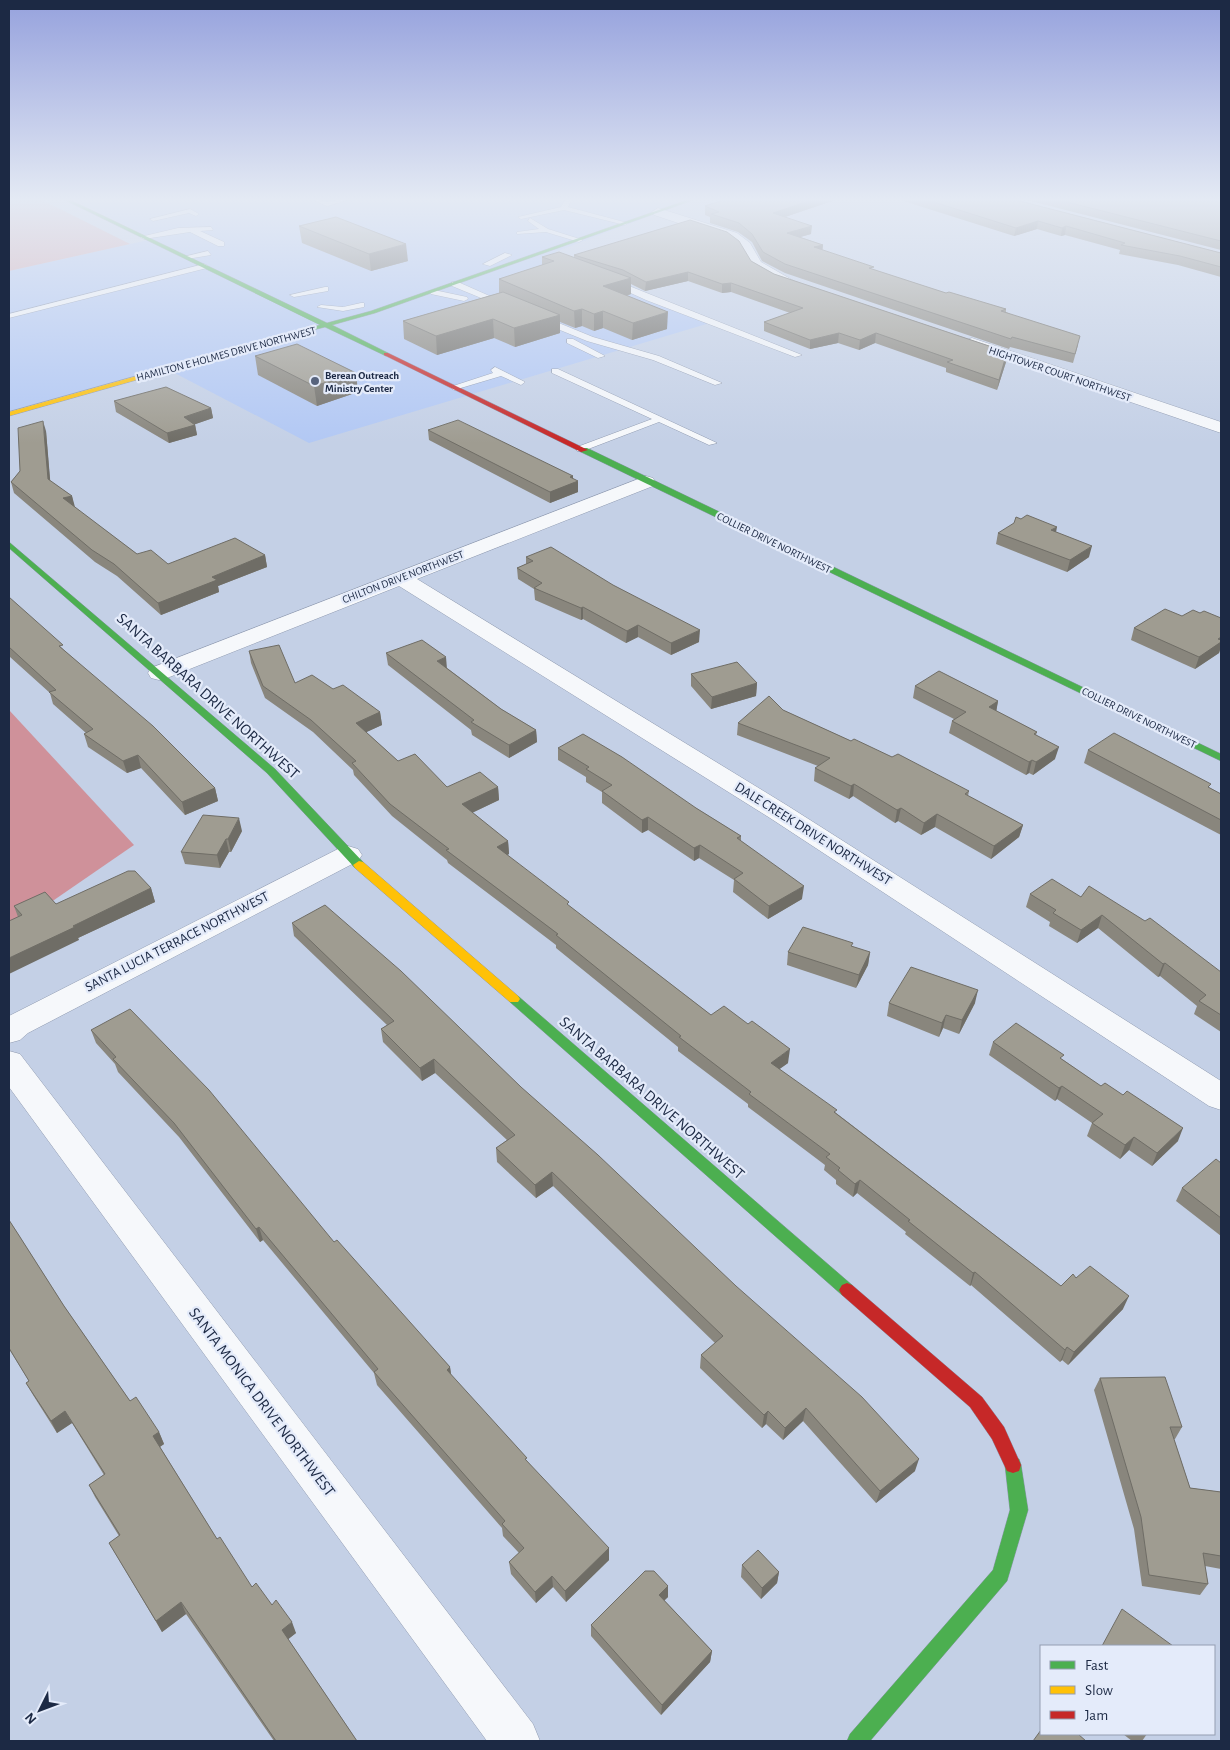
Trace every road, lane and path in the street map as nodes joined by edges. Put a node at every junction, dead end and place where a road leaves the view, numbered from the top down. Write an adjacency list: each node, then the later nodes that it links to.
1 (151, 280): 20 (lane)
2 (232, 280): 15 (main road, COLLIER DRIVE NORTHWEST)
3 (468, 280): 6 (main road, HAMILTON E HOLMES DRIVE NORTHWEST)
4 (608, 280): 26 (lane)
5 (784, 280): 7 (street)
6 (456, 284): 9 (main road, HAMILTON E HOLMES DRIVE NORTHWEST); 16 (lane)
7 (798, 284)
8 (325, 290): 10 (lane)
9 (434, 292): 11 (lane); 17 (main road, HAMILTON E HOLMES DRIVE NORTHWEST)
10 (294, 295)
11 (464, 299)
12 (361, 305): 13 (lane)
13 (321, 307)
14 (488, 307): 18 (lane)
15 (291, 308): 17 (main road); 21 (main road, COLLIER DRIVE NORTHWEST); 24 (main road)
16 (513, 308)
17 (373, 312): 21 (main road, HAMILTON E HOLMES DRIVE NORTHWEST); 25 (main road)
18 (506, 314)
19 (530, 314): 30 (lane)
20 (9, 316)
21 (328, 326): 24 (main road, HAMILTON E HOLMES DRIVE NORTHWEST); 25 (main road, COLLIER DRIVE NORTHWEST)
22 (533, 326): 27 (lane)
23 (958, 339): 34 (street, HIGHTOWER COURT NORTHWEST)
24 (276, 340): 25 (main road); 32 (main road, HAMILTON E HOLMES DRIVE NORTHWEST)
25 (362, 342): 31 (main road, COLLIER DRIVE NORTHWEST)
26 (798, 355)
27 (601, 356)
28 (555, 371): 33 (lane)
29 (521, 382): 31 (lane)
30 (718, 384)
31 (454, 388): 36 (main road, COLLIER DRIVE NORTHWEST)
32 (9, 414)
33 (660, 419): 35 (lane); 36 (lane)
34 (1221, 428)
35 (712, 443)
36 (580, 449): 37 (main road, COLLIER DRIVE NORTHWEST)
37 (646, 482): 39 (street, CHILTON DRIVE NORTHWEST); 41 (main road, COLLIER DRIVE NORTHWEST)
38 (9, 544): 40 (main road, SANTA BARBARA DRIVE NORTHWEST)
39 (400, 578): 40 (street, CHILTON DRIVE NORTHWEST); 45 (street, DALE CREEK DRIVE NORTHWEST)
40 (159, 673): 42 (main road, SANTA BARBARA DRIVE NORTHWEST)
41 (1221, 758)
42 (348, 855): 43 (street, SANTA LUCIA TERRACE NORTHWEST); 47 (main road, SANTA BARBARA DRIVE NORTHWEST)
43 (9, 1032)
44 (9, 1063): 46 (street, SANTA MONICA DRIVE NORTHWEST)
45 (1221, 1097)
46 (516, 1741)
47 (857, 1741)

